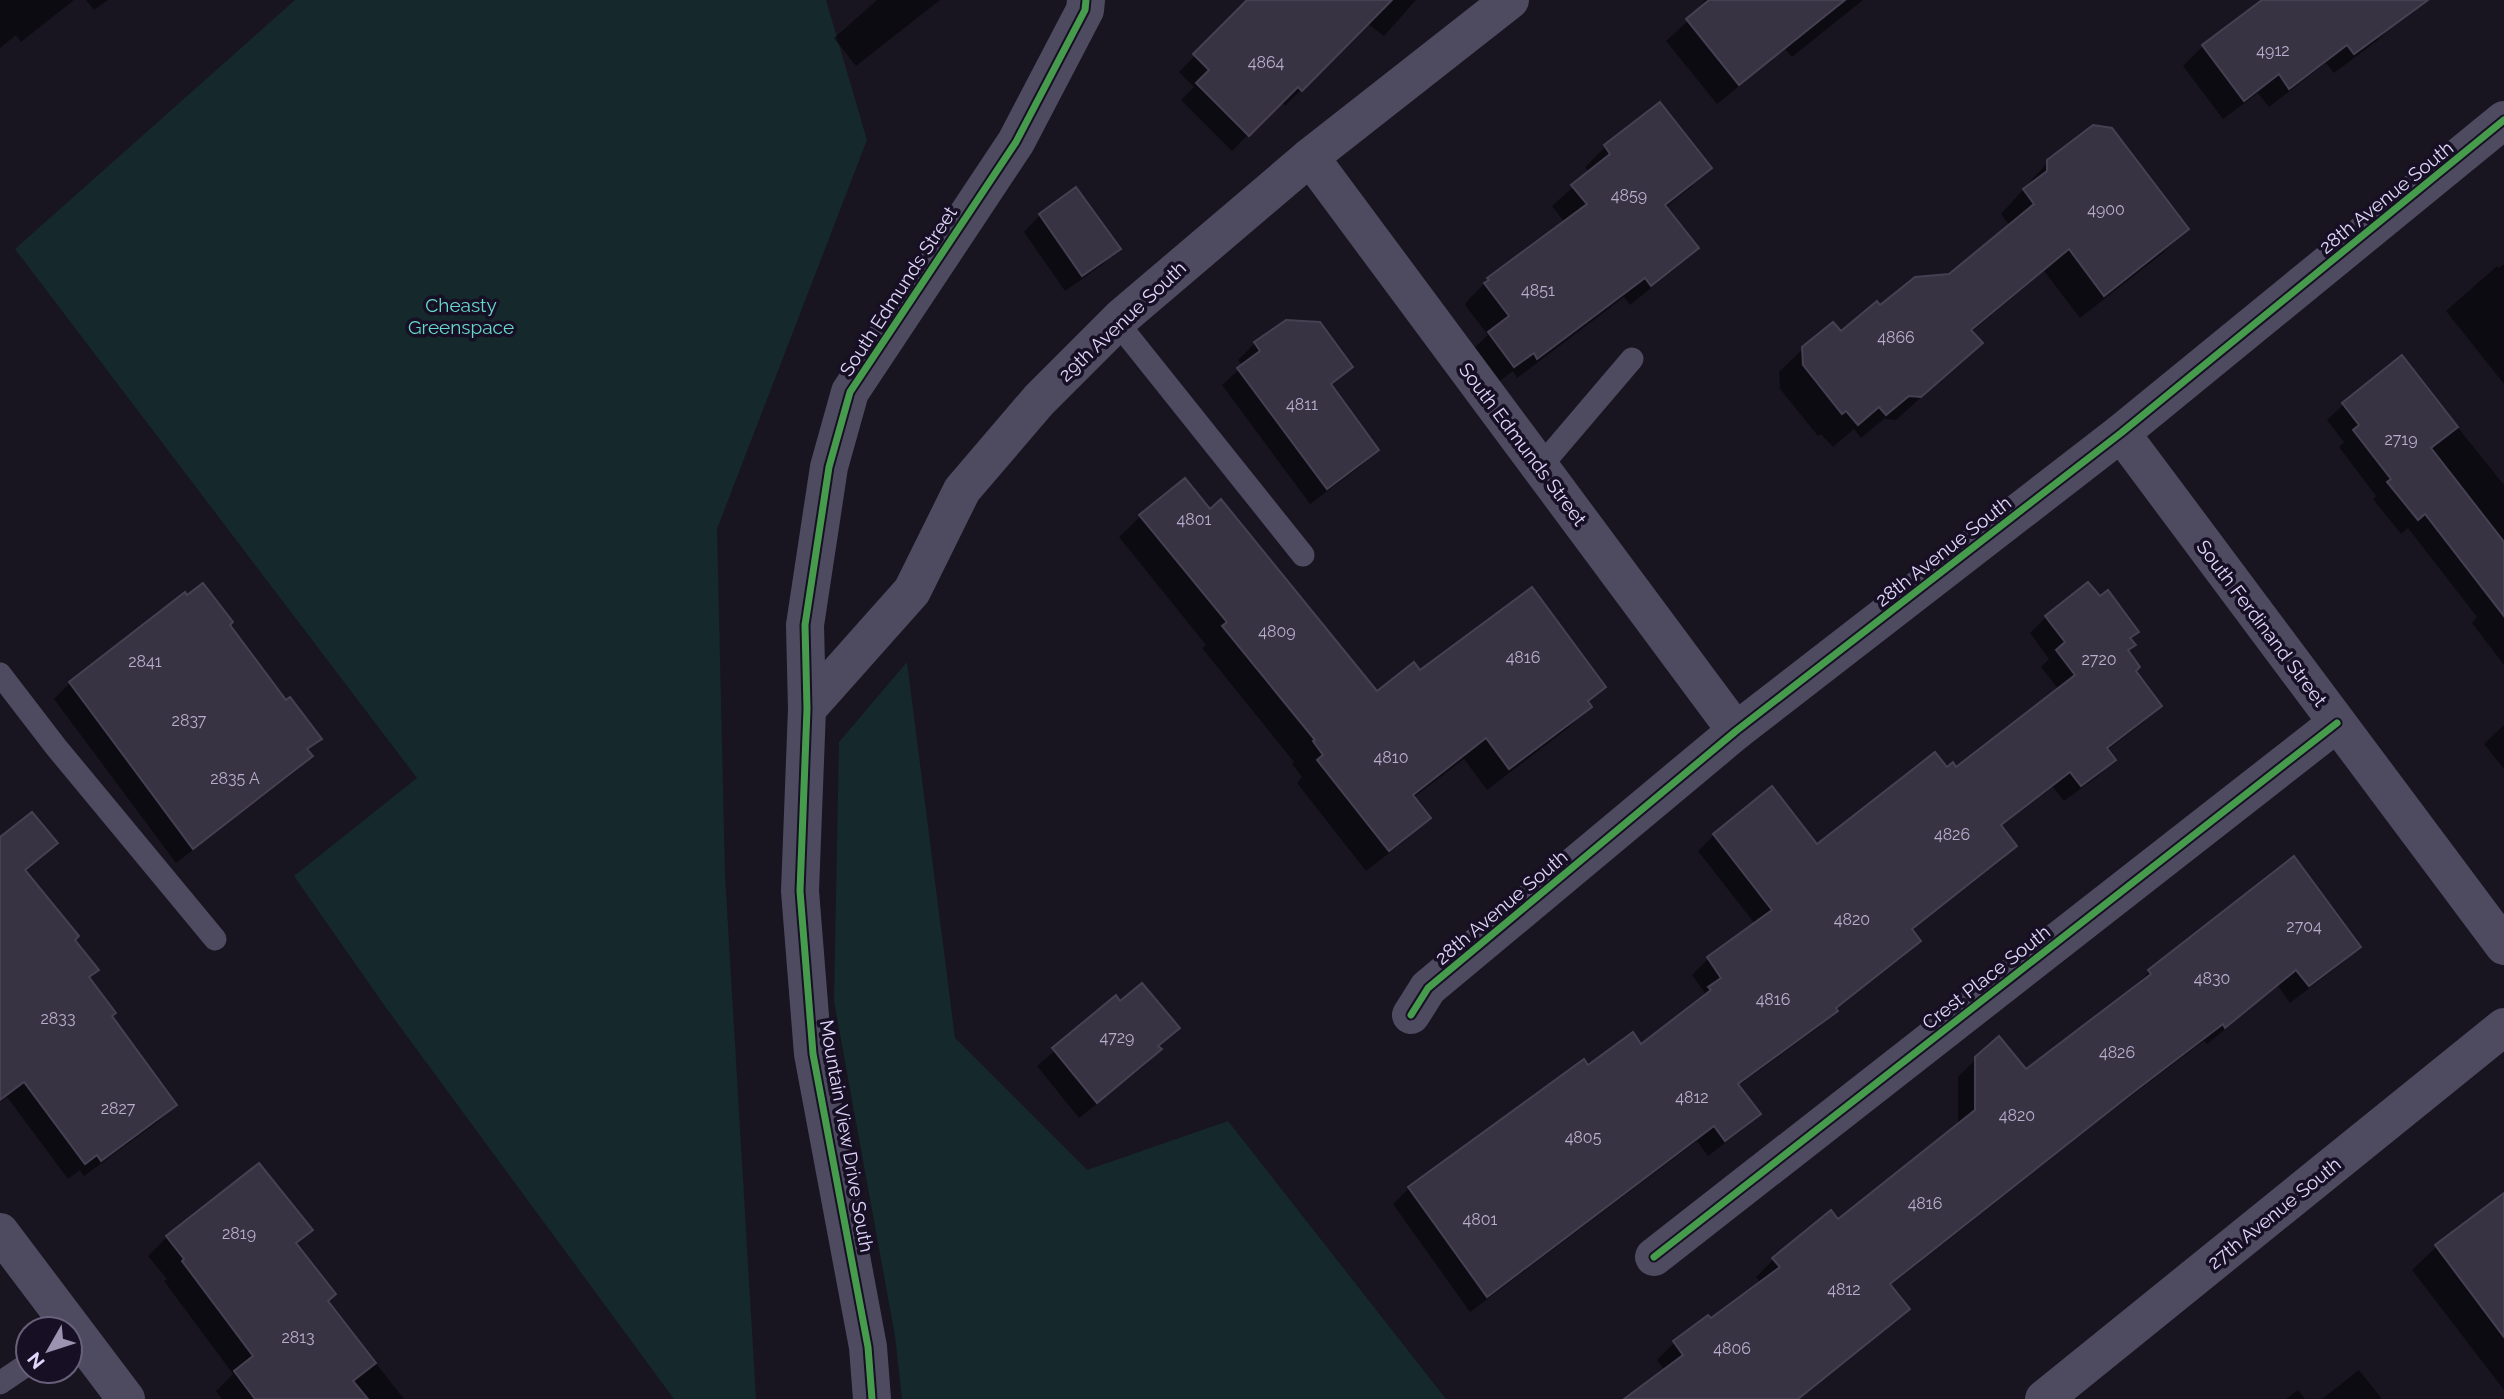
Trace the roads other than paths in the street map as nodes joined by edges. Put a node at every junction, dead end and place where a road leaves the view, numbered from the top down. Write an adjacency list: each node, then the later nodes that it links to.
1 (1086, 0): 11 (street, South Edmunds Street)
2 (1510, 0): 4 (street, 29th Avenue South)
3 (2504, 120): 7 (street, 28th Avenue South)
4 (1311, 157): 5 (street, 29th Avenue South); 8 (street, South Edmunds Street)
5 (1116, 321): 9 (lane); 11 (street, 29th Avenue South)
6 (1632, 359): 8 (lane)
7 (2121, 433): 12 (street, South Ferdinand Street); 13 (street, 28th Avenue South)
8 (1540, 467): 13 (street, South Edmunds Street)
9 (1303, 555)
10 (0, 674): 14 (lane)
11 (807, 709): 23 (street, Mountain View Drive South)
12 (2337, 723): 15 (street, South Ferdinand Street); 19 (street, Crest Place South)
13 (1736, 731): 16 (street, 28th Avenue South)
14 (215, 939)
15 (2504, 946)
16 (1411, 1015)
17 (2504, 1027): 24 (street, 27th Avenue South)
18 (0, 1232): 20 (street)
19 (1654, 1257)
20 (59, 1315)
21 (84, 1347): 22 (street)
22 (126, 1399)
23 (872, 1399)
24 (2044, 1399)

